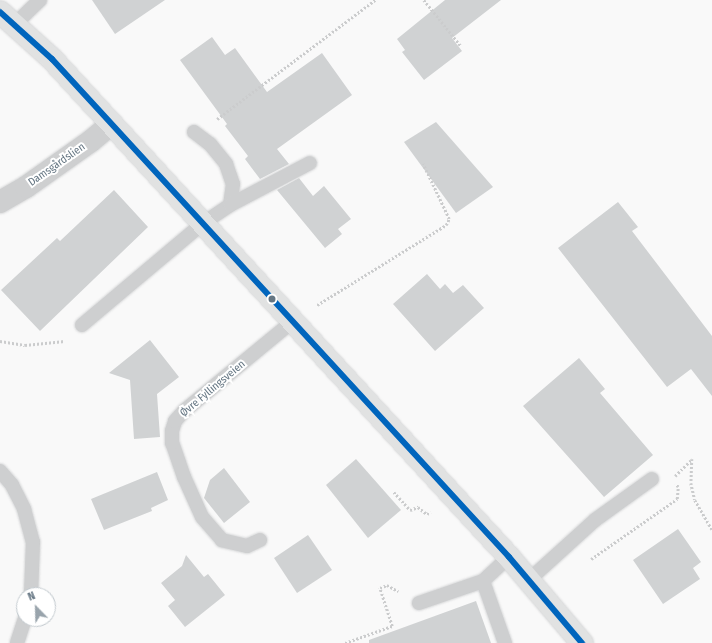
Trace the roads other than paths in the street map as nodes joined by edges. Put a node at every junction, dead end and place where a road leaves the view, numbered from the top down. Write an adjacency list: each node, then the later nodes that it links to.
1 (40, 0): 2 (lane)
2 (7, 19): 3 (main road)
3 (111, 124): 6 (street, Damsgårdslien); 8 (main road)
4 (194, 132): 7 (lane)
5 (310, 163): 7 (lane)
6 (0, 202)
7 (230, 205): 8 (lane)
8 (202, 224): 9 (main road); 10 (lane)
9 (292, 322): 13 (lane, Øvre Fyllingsveien); 14 (main road)
10 (84, 323)
11 (0, 471): 17 (lane)
12 (652, 479): 15 (lane)
13 (260, 540)
14 (509, 556): 15 (main road); 16 (lane)
15 (530, 579): 22 (main road)
16 (483, 581): 18 (lane); 21 (lane)
17 (31, 587)
18 (419, 603)
19 (22, 627): 20 (lane)
20 (17, 643)
21 (505, 643)
22 (582, 643)

